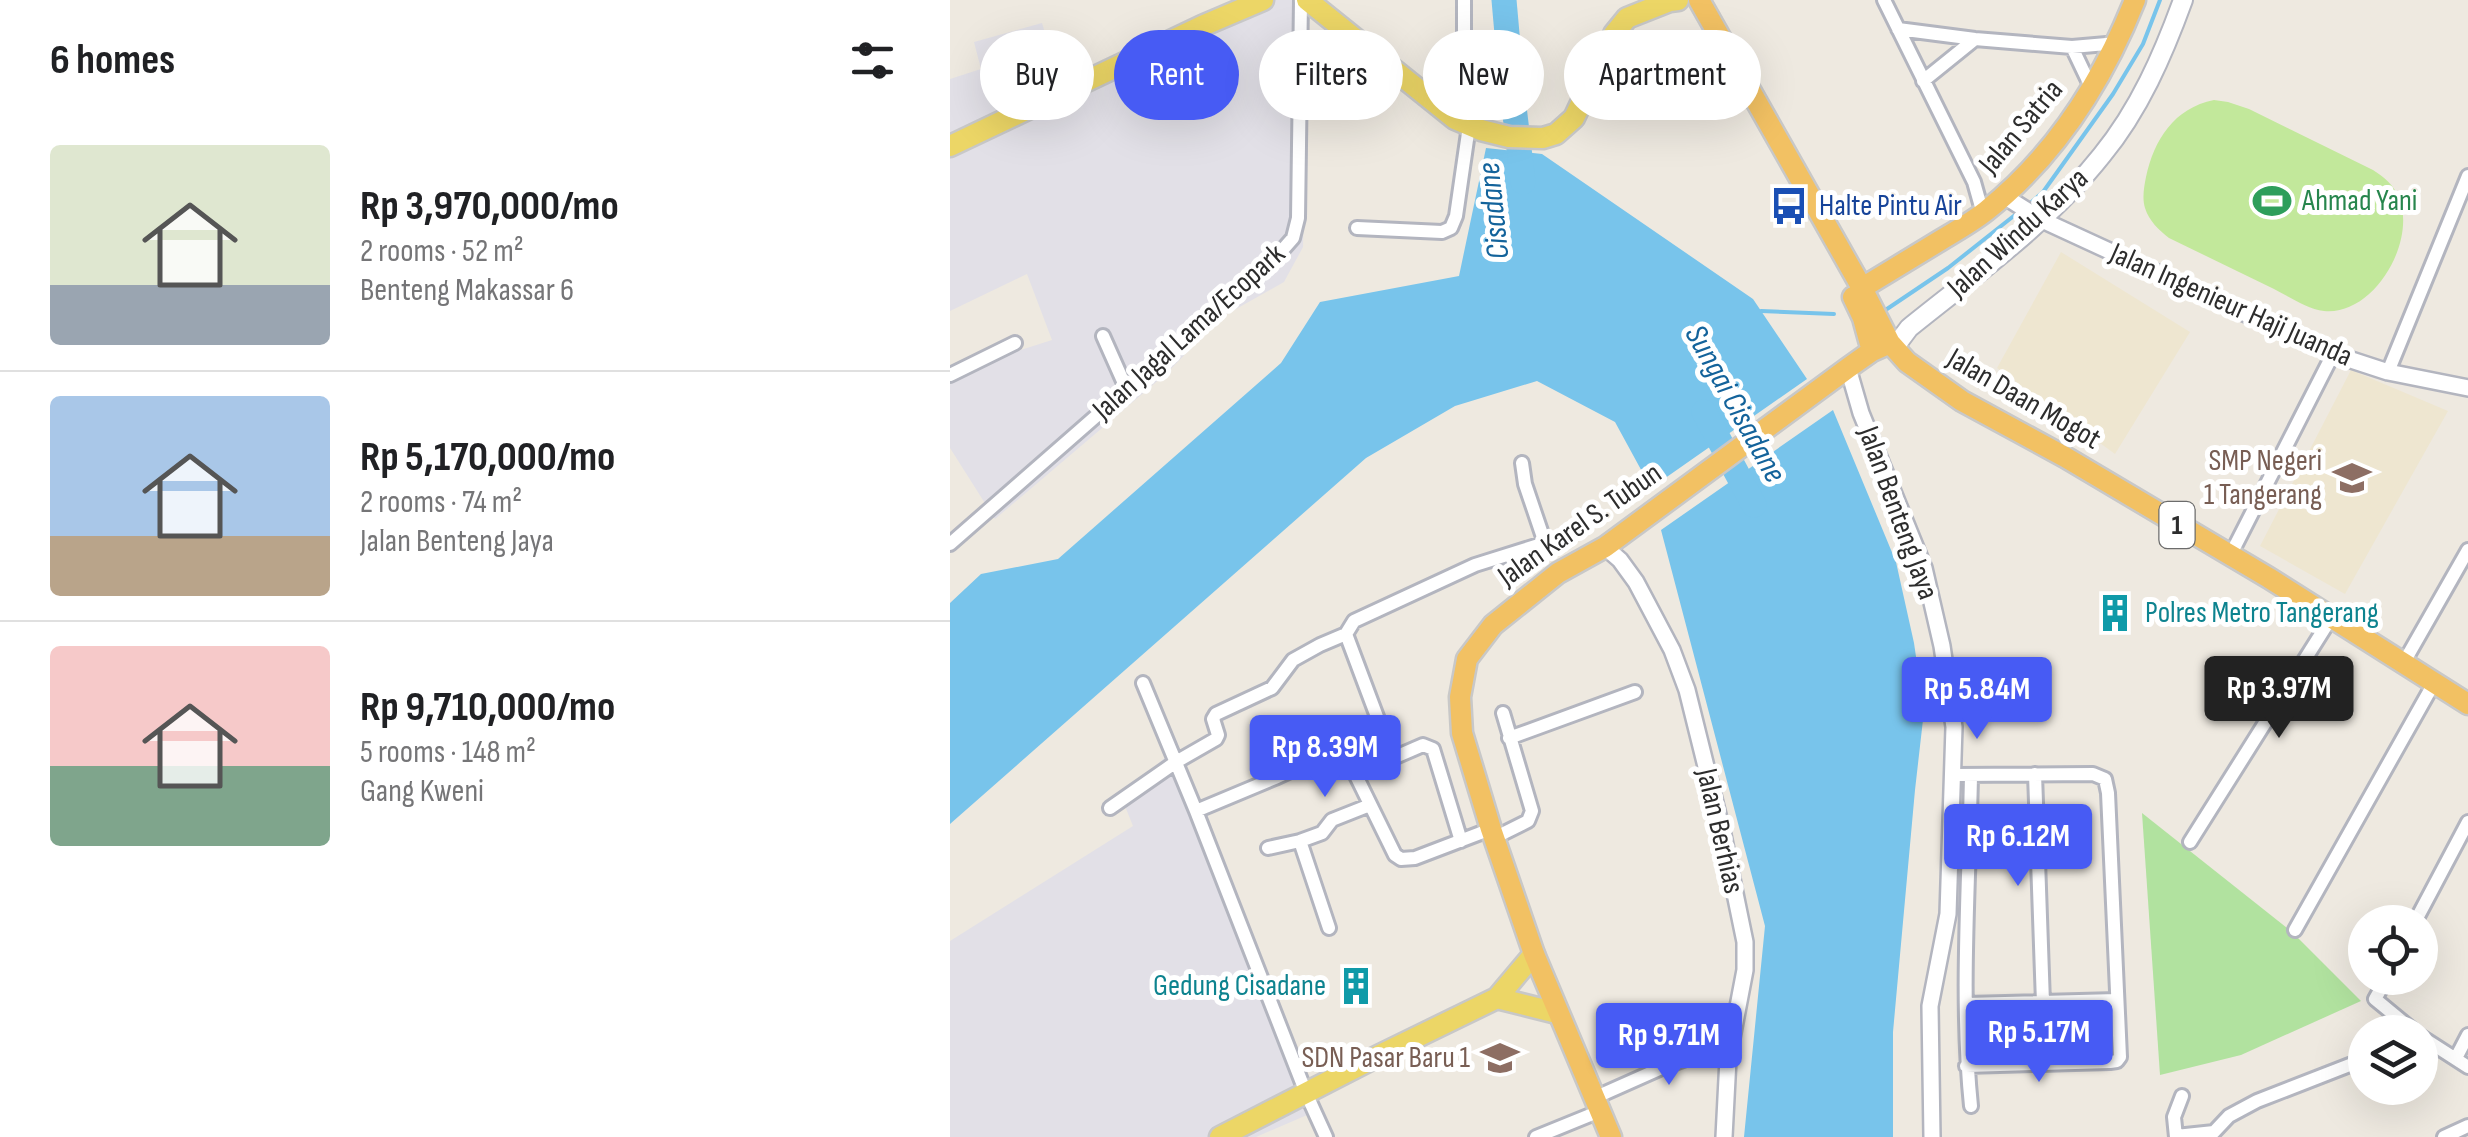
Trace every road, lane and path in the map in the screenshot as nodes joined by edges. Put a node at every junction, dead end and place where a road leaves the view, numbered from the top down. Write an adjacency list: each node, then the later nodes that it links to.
1 (1263, 0): 16 (main road)
2 (1304, 0): 15 (main road); 33 (street, Jalan Jagal Lama/Ecopark)
3 (1464, 0): 15 (street)
4 (1678, 0): 15 (main road)
5 (1699, 0): 23 (highway, Jalan Daan Mogot / 1)
6 (1884, 0): 9 (street)
7 (2136, 0): 11 (highway, Jalan Satria)
8 (2182, 0): 21 (main road, Jalan Windu Karya)
9 (1898, 29): 10 (street); 13 (street)
10 (1975, 39): 12 (street); 13 (street)
11 (2118, 43): 12 (street); 14 (highway, Jalan Satria)
12 (2072, 48): 14 (street)
13 (1924, 81): 18 (street)
14 (2092, 89): 19 (highway, Jalan Satria)
15 (1468, 125): 22 (street)
16 (950, 144)
17 (2468, 176): 30 (street)
18 (1974, 182): 19 (street); 20 (street)
19 (2006, 197): 20 (highway, Jalan Satria); 21 (street, Jalan Ingenieur Haji Juanda)
20 (1983, 214): 24 (highway, Jalan Satria)
21 (2040, 218): 27 (main road, Jalan Windu Karya); 28 (street, Jalan Ingenieur Haji Juanda)
22 (1356, 228)
23 (1839, 247): 24 (highway, Jalan Daan Mogot / 1); 27 (highway)
24 (1862, 288): 27 (highway, Jalan Daan Mogot / 1)
25 (1103, 336): 33 (street)
26 (1015, 343): 31 (street)
27 (1885, 347): 29 (highway, Jalan Karel S. Tubun); 38 (highway, Jalan Daan Mogot / 1)
28 (2333, 354): 30 (street, Jalan Ingenieur Haji Juanda); 38 (street)
29 (1848, 368): 36 (highway, Jalan Karel S. Tubun); 52 (street, Jalan Benteng Jaya)
30 (2388, 372): 32 (street, Jalan Ingenieur Haji Juanda)
31 (950, 376)
32 (2468, 388)
33 (1127, 390): 35 (street, Jalan Jagal Lama/Ecopark)
34 (1522, 463): 40 (street)
35 (950, 544)
36 (1606, 548): 57 (highway, Jalan Karel S. Tubun); 74 (street, Jalan Berhias)
37 (2468, 550): 41 (street)
38 (2230, 556): 39 (highway, Jalan Daan Mogot / 1)
39 (2331, 618): 41 (highway, Jalan Daan Mogot / 1); 60 (street)
40 (1346, 634): 48 (street); 49 (street)
41 (2403, 664): 43 (highway, Jalan Daan Mogot / 1)
42 (1143, 682): 49 (street)
43 (2434, 683): 45 (highway, Jalan Daan Mogot / 1); 64 (street)
44 (1635, 692): 47 (street)
45 (2468, 704)
46 (1503, 713): 47 (street)
47 (1509, 738): 57 (street)
48 (1342, 747): 50 (street); 55 (street)
49 (1176, 762): 54 (street); 55 (street)
50 (1356, 774): 53 (street); 58 (street)
51 (2035, 774): 52 (street); 68 (street); 69 (street)
52 (1962, 776): 70 (street); 89 (street, Jalan Benteng Jaya)
53 (1370, 805): 58 (street); 59 (street)
54 (1110, 808)
55 (1196, 810): 79 (street)
56 (2468, 822): 62 (street)
57 (1492, 834): 58 (street); 65 (highway, Jalan Karel S. Tubun)
58 (1461, 841)
59 (1300, 842): 61 (street); 63 (street)
60 (2190, 842)
61 (1268, 848)
62 (2424, 905)
63 (1329, 928)
64 (2295, 930)
65 (1534, 954): 67 (main road); 71 (highway, Jalan Karel S. Tubun)
66 (2377, 995): 72 (street)
67 (1497, 998): 71 (main road); 79 (main road)
68 (2117, 1000): 69 (street); 77 (street)
69 (2043, 1003): 70 (street)
70 (1966, 1004): 77 (street)
71 (1557, 1013): 81 (highway, Jalan Karel S. Tubun)
72 (2395, 1015)
73 (2468, 1034): 76 (street)
74 (1730, 1043): 81 (street); 88 (street, Jalan Berhias)
75 (2438, 1047): 76 (street)
76 (2462, 1062)
77 (1966, 1066): 82 (street)
78 (2348, 1066): 90 (street)
79 (1306, 1093): 84 (main road); 85 (street)
80 (2182, 1096): 90 (street)
81 (1597, 1105): 86 (street); 87 (highway, Jalan Karel S. Tubun)
82 (1971, 1106)
83 (2468, 1126): 91 (street)
84 (1220, 1137)
85 (1326, 1137)
86 (1536, 1137)
87 (1611, 1137)
88 (1724, 1137)
89 (1932, 1137)
90 (2176, 1137)
91 (2444, 1137)

